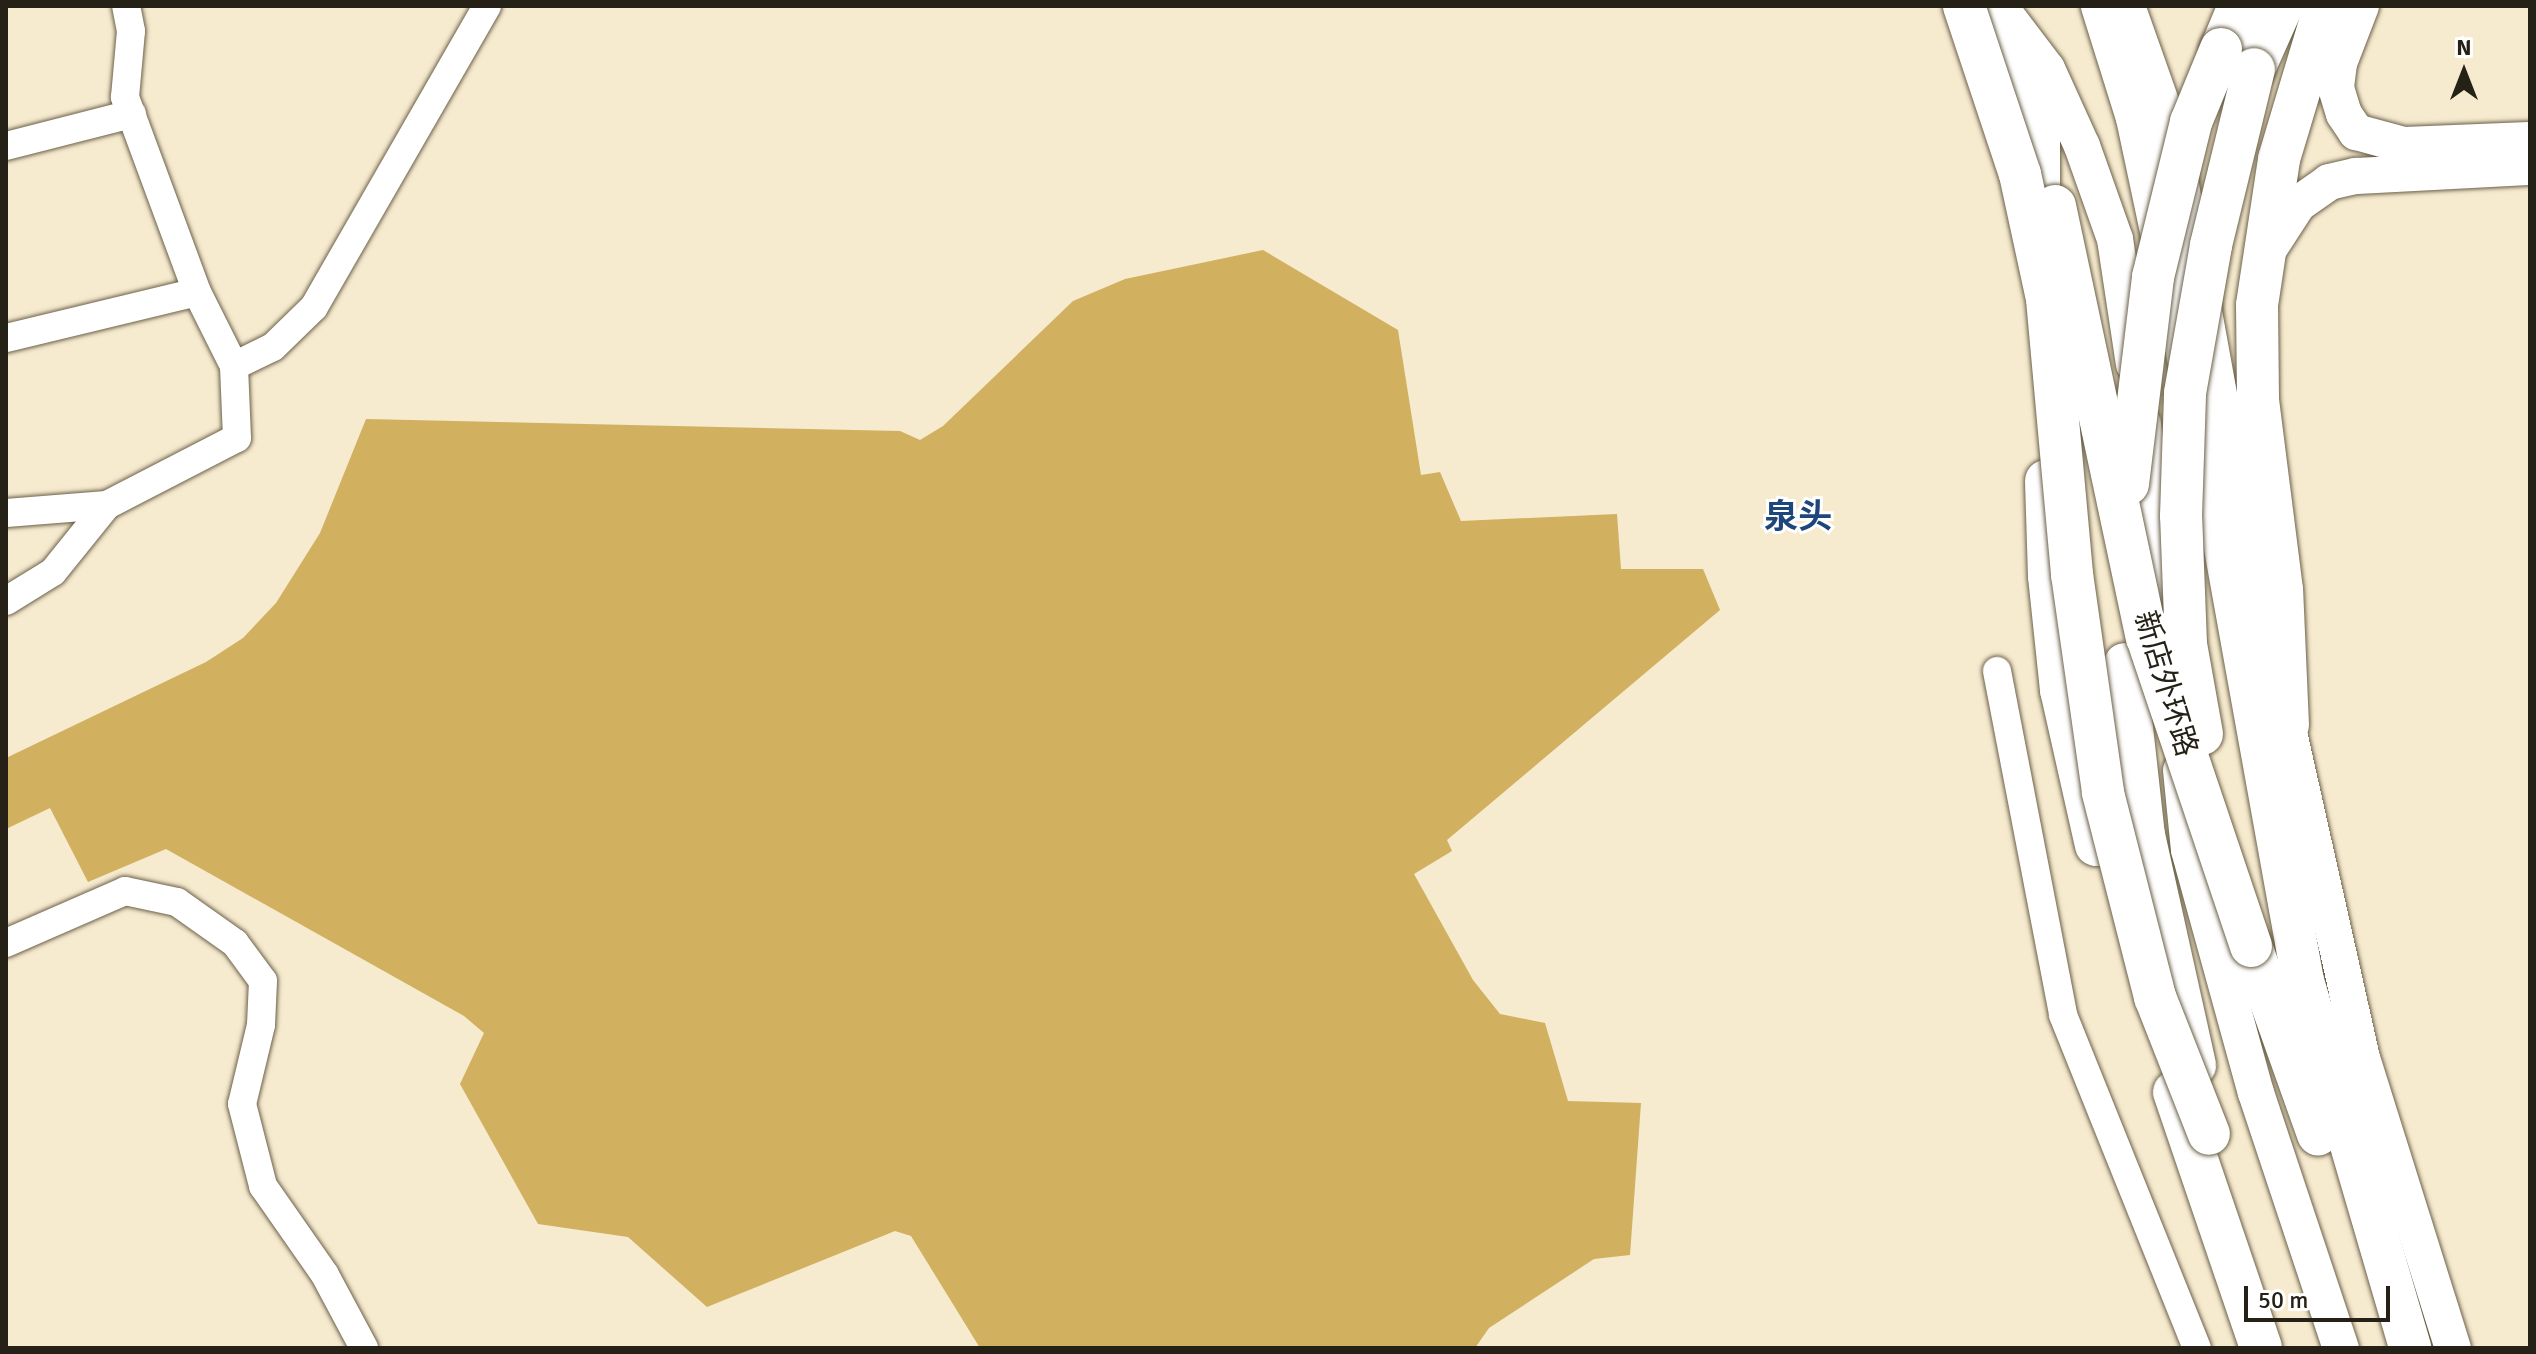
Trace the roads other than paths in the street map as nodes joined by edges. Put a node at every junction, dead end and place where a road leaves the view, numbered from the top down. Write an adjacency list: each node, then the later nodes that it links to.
1 (126, 6): 12 (street)
2 (487, 6): 19 (street)
3 (1964, 6): 28 (highway, bridge)
4 (1986, 6): 20 (main road)
5 (1996, 6): 27 (highway, 新店外环路, bridge); 33 (main road)
6 (2102, 6): 25 (highway)
7 (2127, 6): 25 (main road)
8 (2239, 6): 28 (highway, bridge)
9 (2282, 6): 27 (highway, bridge)
10 (2325, 6): 16 (highway)
11 (2361, 6): 13 (main road)
12 (132, 114): 14 (street); 17 (street)
13 (2530, 140)
14 (6, 146)
15 (2530, 167): 16 (main road)
16 (2260, 268): 25 (highway)
17 (197, 292): 18 (street); 19 (street)
18 (6, 338)
19 (234, 366): 21 (street)
20 (2043, 383): 31 (highway)
21 (107, 505): 22 (street); 23 (street)
22 (6, 513)
23 (6, 601)
24 (1997, 671): 30 (street)
25 (2273, 730): 35 (highway); 36 (main road)
26 (6, 943): 29 (street)
27 (2251, 946): 34 (highway, 新店外环路)
28 (2209, 1134): 32 (highway)
29 (364, 1348)
30 (2197, 1348)
31 (2261, 1348)
32 (2285, 1348)
33 (2341, 1348)
34 (2388, 1348)
35 (2410, 1348)
36 (2453, 1348)

